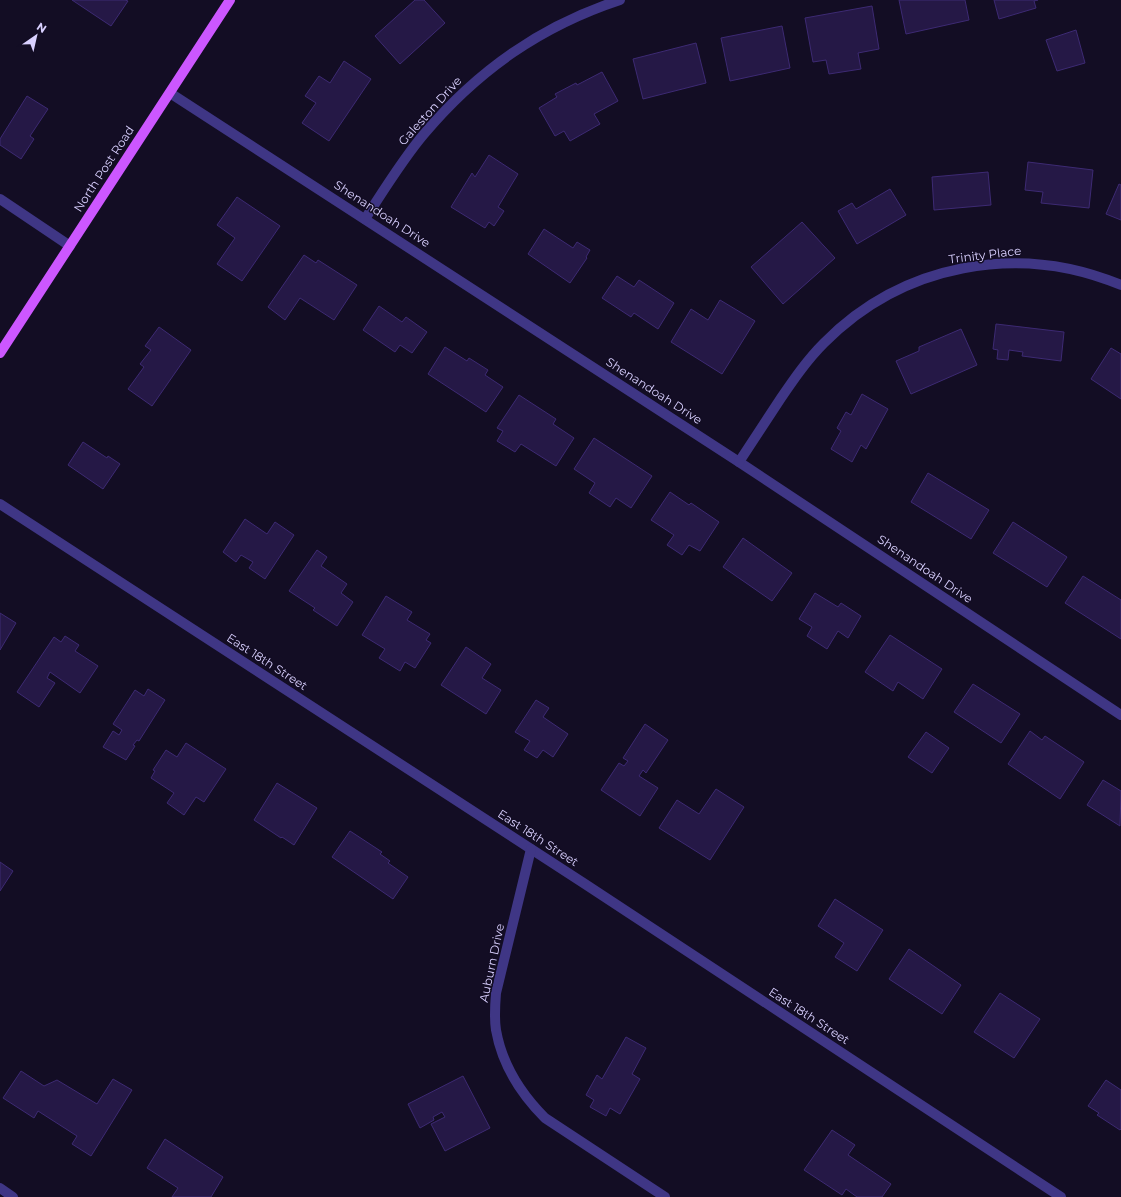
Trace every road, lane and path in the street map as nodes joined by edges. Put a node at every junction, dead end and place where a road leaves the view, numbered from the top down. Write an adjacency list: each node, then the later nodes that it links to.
1 (230, 0): 3 (main road, North Post Road)
2 (620, 0): 5 (street, Galeston Drive)
3 (170, 93): 5 (street, Shenandoah Drive); 6 (main road, North Post Road)
4 (0, 199): 6 (street)
5 (365, 219): 9 (street, Shenandoah Drive)
6 (70, 246): 8 (main road, North Post Road)
7 (1121, 285): 9 (street, Trinity Place)
8 (0, 353)
9 (739, 462): 11 (street, Shenandoah Drive)
10 (0, 504): 12 (street, East 18th Street)
11 (1121, 715)
12 (531, 849): 15 (street, Auburn Drive); 16 (street, East 18th Street)
13 (0, 1188): 14 (street)
14 (13, 1197)
15 (666, 1197)
16 (1061, 1197)

